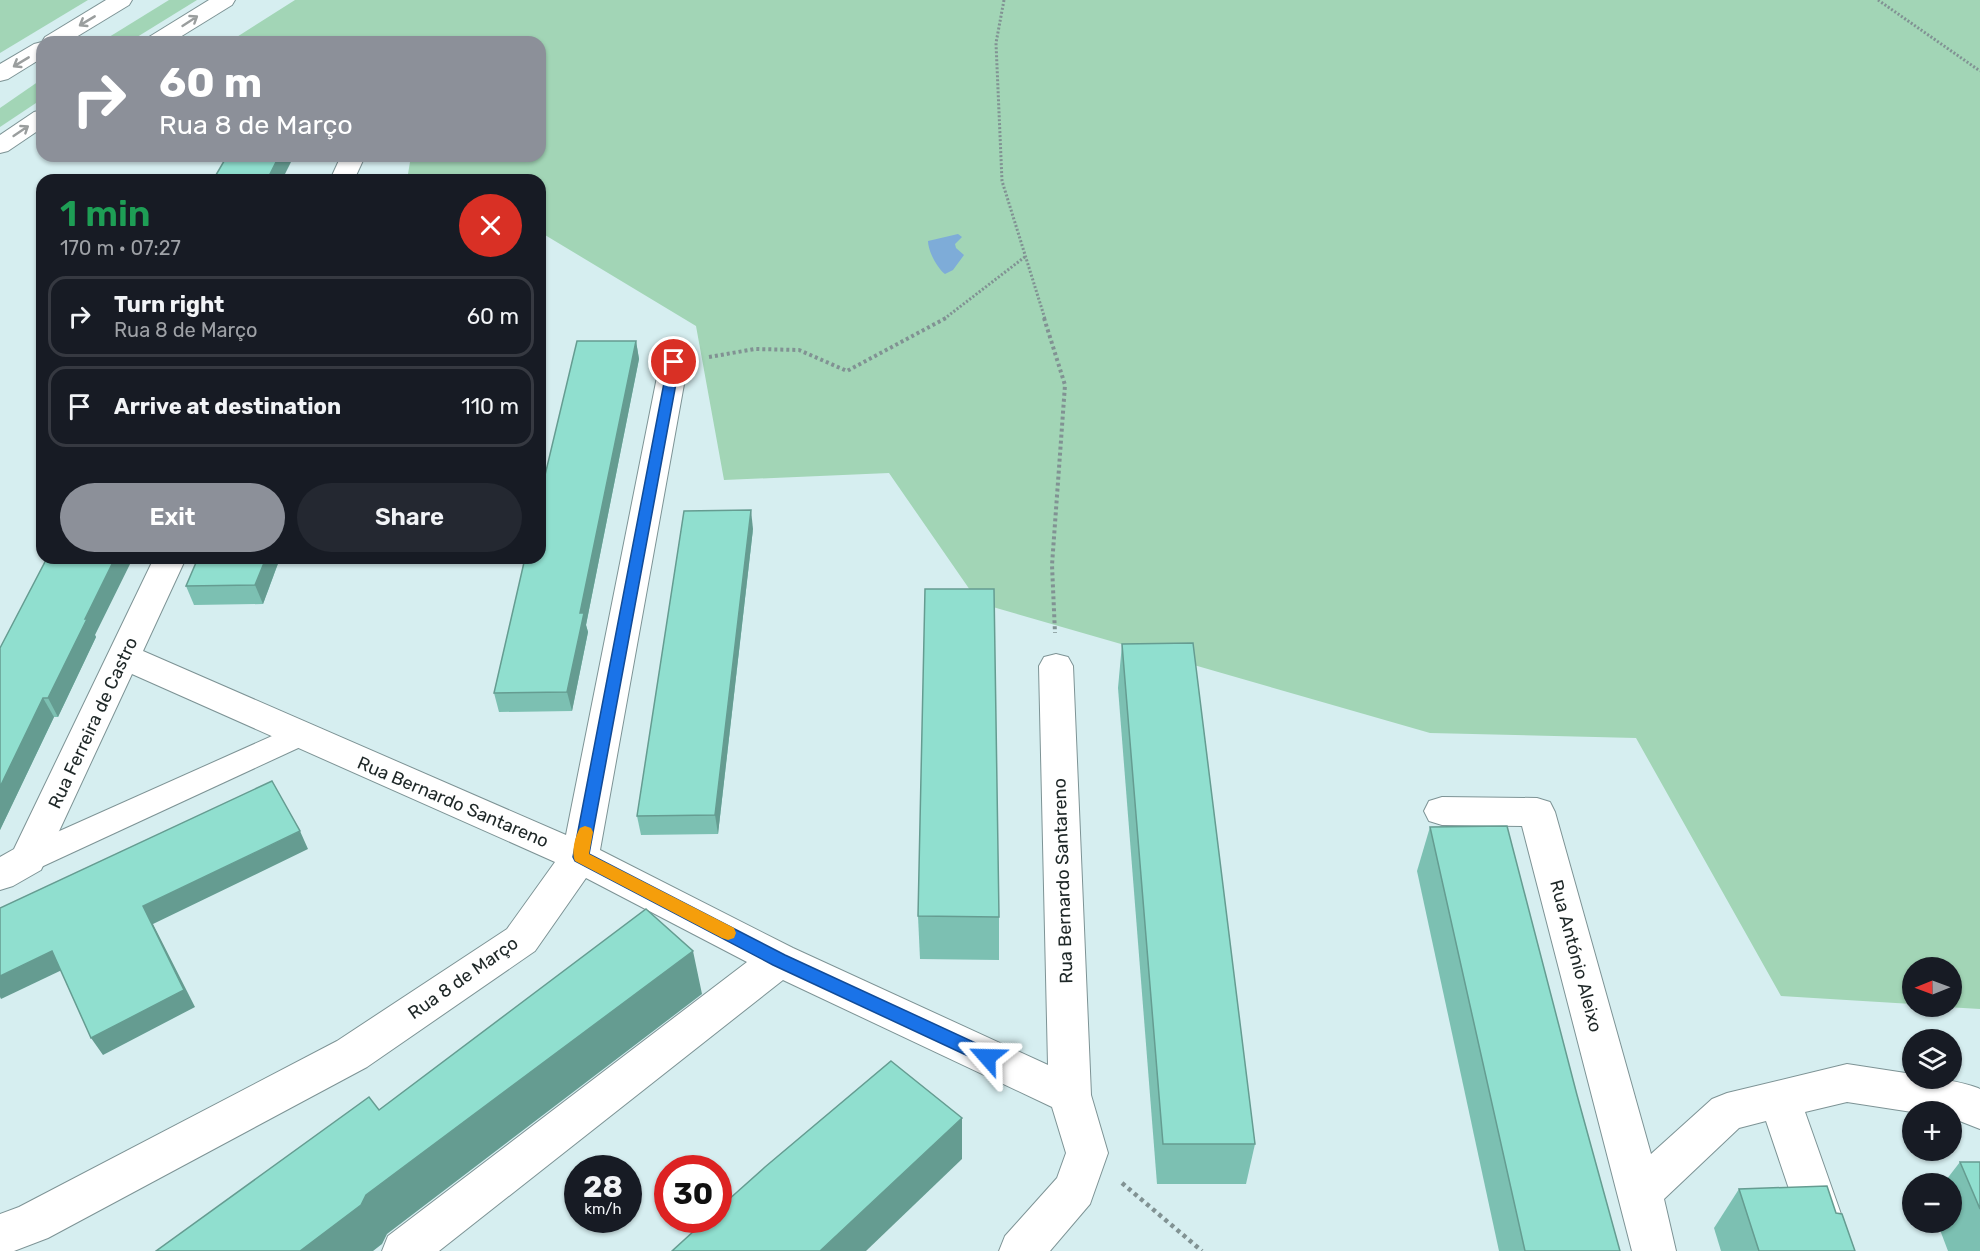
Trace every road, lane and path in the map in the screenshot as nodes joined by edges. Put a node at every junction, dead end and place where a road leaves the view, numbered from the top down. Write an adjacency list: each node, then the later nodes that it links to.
1 (122, 0): 5 (main road, one-way to 5)
2 (224, 0): 6 (main road, one-way to 2)
3 (1004, 0): 12 (path)
4 (1878, 0): 8 (path)
5 (63, 36)
6 (167, 36)
7 (36, 53): 9 (main road, one-way to 9)
8 (1980, 71)
9 (0, 74)
10 (36, 121): 11 (main road, one-way to 10)
11 (0, 146)
12 (1026, 256): 13 (path); 16 (path)
13 (674, 362): 19 (main road, Rua 8 de Março)
14 (167, 564): 15 (main road, Rua Ferreira de Castro)
15 (124, 657): 17 (main road, Rua Bernardo Santareno); 20 (main road, Rua Ferreira de Castro)
16 (1056, 666): 22 (main road, Rua Bernardo Santareno)
17 (299, 735): 19 (main road, Rua Bernardo Santareno); 20 (lane)
18 (1442, 811): 26 (main road, Rua António Aleixo)
19 (580, 857): 21 (main road, Rua Bernardo Santareno); 27 (main road, Rua 8 de Março)
20 (14, 867)
21 (779, 960): 22 (main road, Rua Bernardo Santareno); 28 (main road)
22 (1070, 1095): 25 (main road, Rua Bernardo Santareno)
23 (1780, 1100): 24 (main road); 26 (main road); 32 (main road)
24 (1980, 1110)
25 (1087, 1154): 29 (main road); 30 (path)
26 (1641, 1192): 31 (main road, Rua António Aleixo)
27 (24, 1236)
28 (404, 1251)
29 (1021, 1251)
30 (1202, 1251)
31 (1654, 1251)
32 (1832, 1251)

